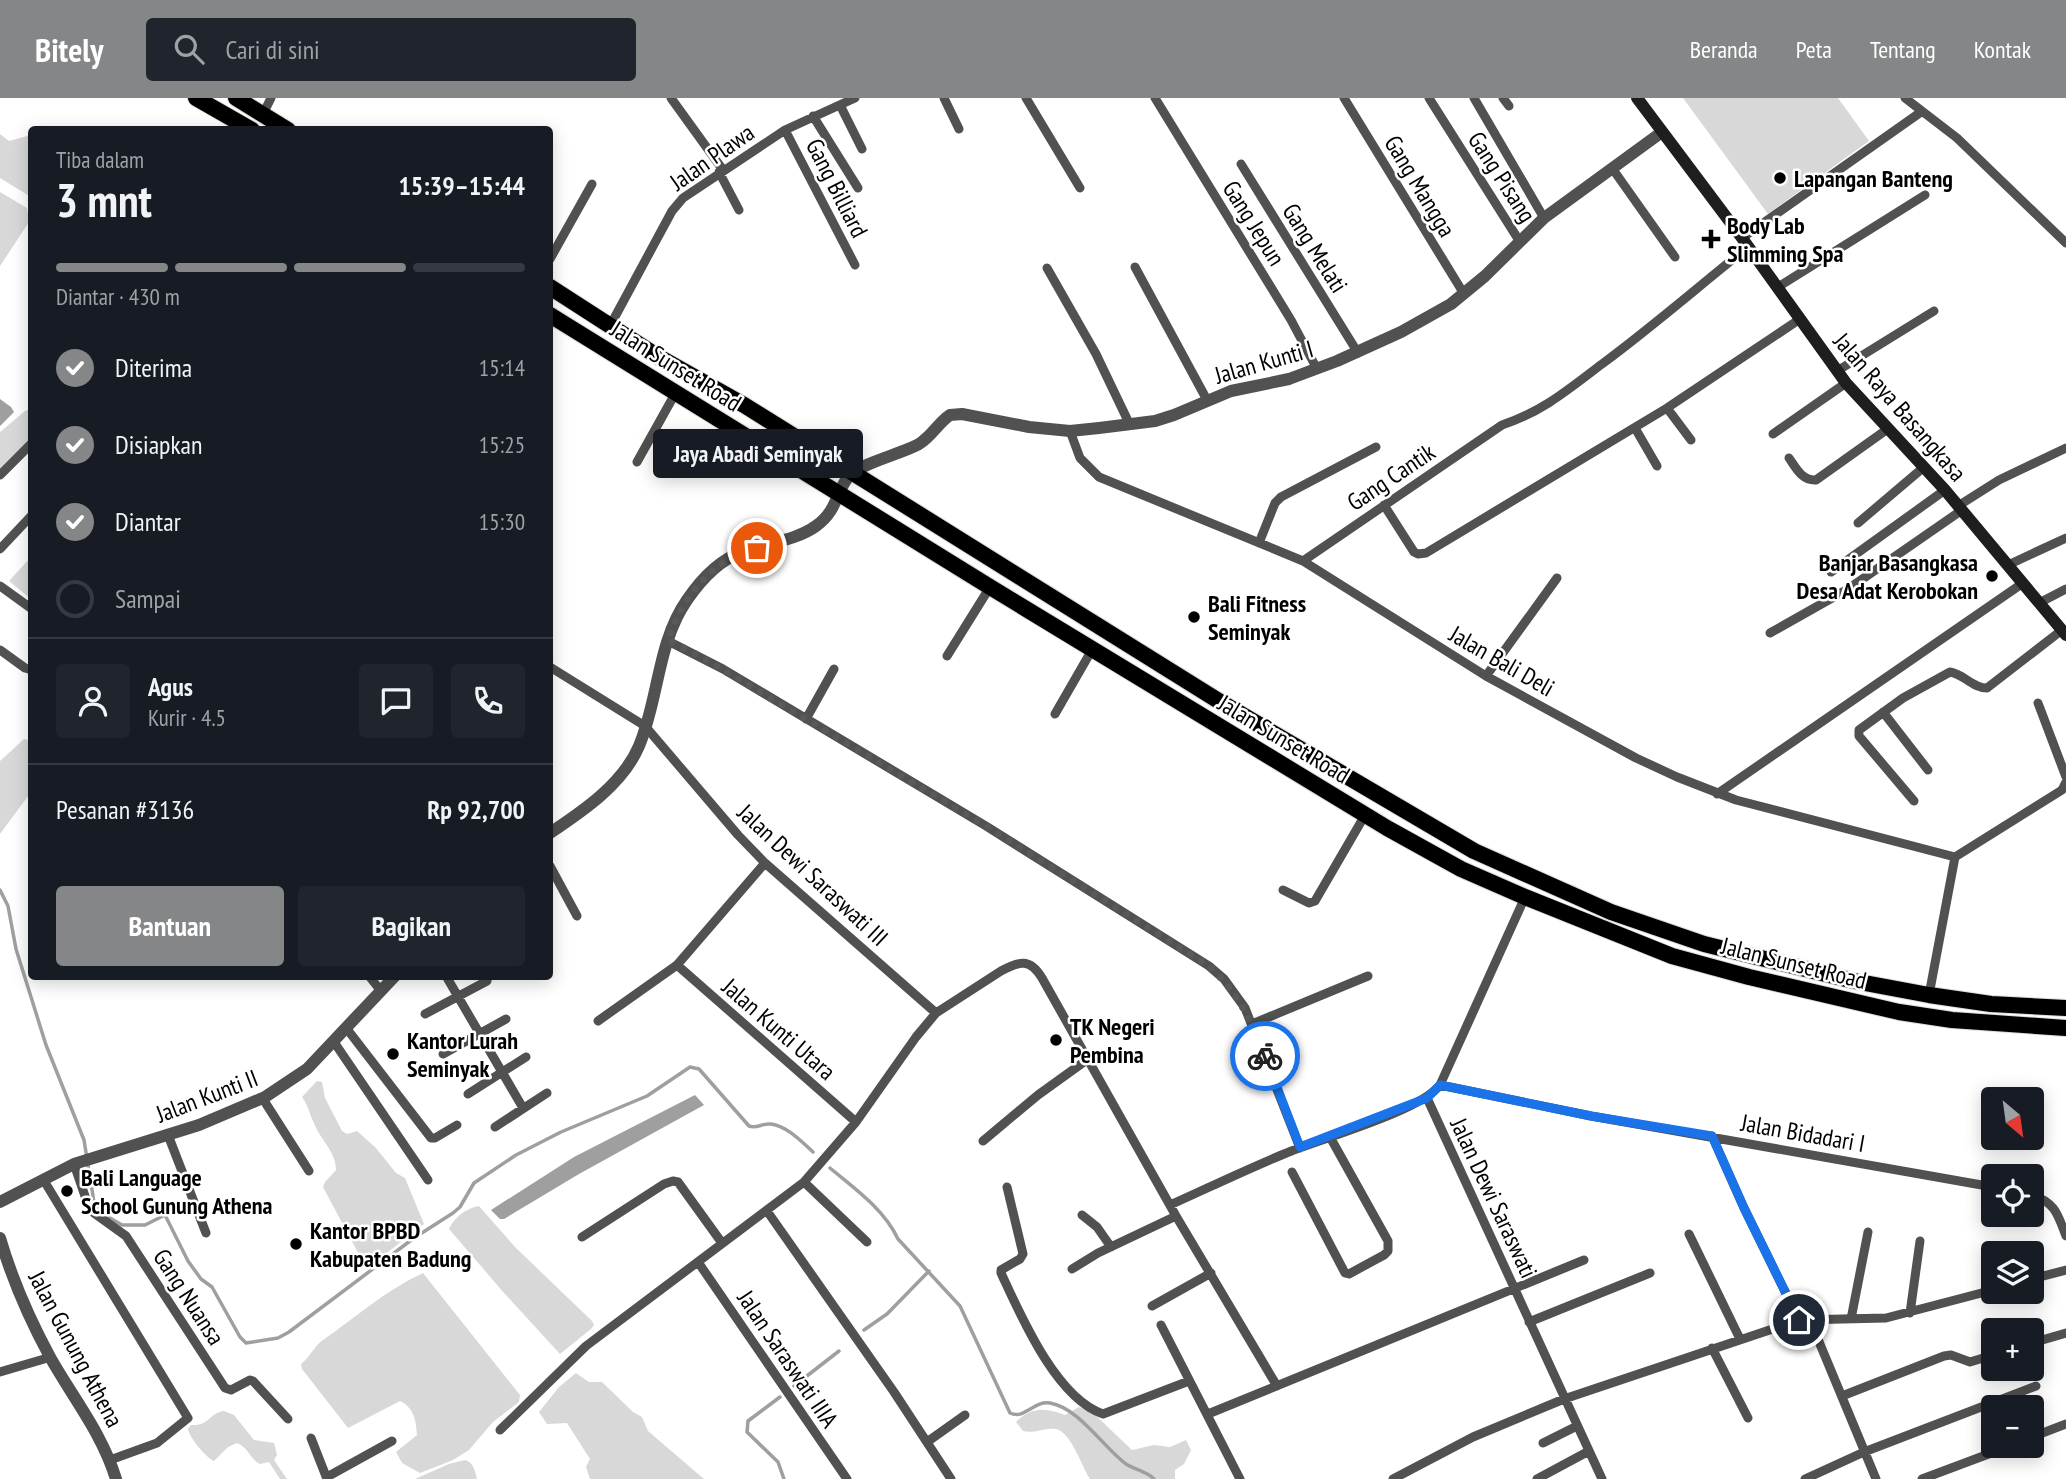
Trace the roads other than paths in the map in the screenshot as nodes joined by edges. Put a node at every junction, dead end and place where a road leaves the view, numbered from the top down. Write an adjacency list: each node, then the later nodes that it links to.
1 (196, 98): 17 (highway)
2 (236, 98): 15 (highway)
3 (271, 98): 15 (street)
4 (671, 98): 25 (street)
5 (944, 98): 19 (street)
6 (1026, 98): 28 (street)
7 (1155, 98): 48 (street, Gang Jepun)
8 (1344, 98): 42 (street, Gang Mangga)
9 (1429, 98): 32 (street, Gang Pisang)
10 (1474, 98): 31 (street)
11 (1637, 98): 21 (main road, Jalan Raya Basangkasa)
12 (1905, 98): 14 (street)
13 (847, 101): 16 (street, Jalan Plawa); 22 (street)
14 (1921, 112): 33 (street, Gang Cantik); 34 (street)
15 (262, 114): 18 (highway)
16 (813, 116): 20 (street, Jalan Plawa); 27 (street)
17 (245, 126)
18 (282, 126)
19 (959, 129)
20 (785, 130): 25 (street, Jalan Plawa); 37 (street, Gang Billiard)
21 (1662, 132): 24 (street, Jalan Kunti I); 33 (main road, Jalan Raya Basangkasa)
22 (862, 149)
23 (1241, 164): 47 (street, Gang Melati)
24 (1612, 168): 31 (street, Jalan Kunti I); 36 (street)
25 (721, 171): 30 (street); 46 (street, Jalan Plawa)
26 (592, 184): 35 (street)
27 (858, 188)
28 (1080, 188)
29 (1925, 195): 40 (street)
30 (739, 211)
31 (1544, 218): 32 (street, Jalan Kunti I)
32 (1520, 242): 42 (street, Jalan Kunti I)
33 (1745, 242): 40 (main road, Jalan Raya Basangkasa); 71 (street, Gang Cantik)
34 (2066, 243)
35 (553, 254)
36 (1675, 257)
37 (855, 265)
38 (1135, 267): 52 (street)
39 (1047, 268): 54 (street)
40 (1777, 287): 45 (main road, Jalan Raya Basangkasa)
41 (553, 289): 46 (highway, Jalan Sunset Road)
42 (1464, 294): 47 (street, Jalan Kunti I)
43 (1934, 311): 49 (street)
44 (553, 317): 51 (highway, Jalan Sunset Road)
45 (1800, 319): 49 (main road, Jalan Raya Basangkasa); 53 (street)
46 (610, 326): 67 (highway, Jalan Sunset Road)
47 (1358, 353): 48 (street, Jalan Kunti I)
48 (1317, 369): 52 (street, Jalan Kunti I)
49 (1837, 371): 50 (main road, Jalan Raya Basangkasa)
50 (1846, 383): 56 (main road, Jalan Raya Basangkasa); 58 (street)
51 (676, 392): 64 (street); 70 (highway, Jalan Sunset Road)
52 (1207, 400): 54 (street, Jalan Kunti I)
53 (1667, 408): 55 (street); 59 (street)
54 (1129, 423): 57 (street, Jalan Kunti I)
55 (1635, 428): 65 (street); 71 (street)
56 (1889, 428): 63 (street); 66 (main road, Jalan Raya Basangkasa)
57 (1070, 431): 67 (street, Jalan Kunti I); 76 (street, Jalan Bali Deli)
58 (1773, 435)
59 (1691, 440)
60 (28, 447): 68 (street)
61 (1376, 447): 76 (street)
62 (2066, 448): 72 (street)
63 (1789, 458)
64 (636, 462)
65 (1657, 466)
66 (1924, 467): 69 (main road, Jalan Raya Basangkasa); 74 (street)
67 (851, 474): 70 (street); 123 (highway, Jalan Sunset Road)
68 (0, 475)
69 (1945, 490): 72 (main road, Jalan Raya Basangkasa); 80 (street)
70 (839, 495): 84 (highway, Jalan Sunset Road); 90 (street)
71 (1384, 505): 78 (street, Gang Cantik)
72 (1960, 508): 79 (main road, Jalan Raya Basangkasa); 89 (street)
73 (28, 519): 77 (street)
74 (1858, 523)
75 (2066, 538): 79 (street)
76 (1259, 543): 78 (street, Jalan Bali Deli)
77 (0, 549)
78 (1303, 561): 97 (street, Jalan Bali Deli)
79 (2008, 565): 82 (main road, Jalan Raya Basangkasa)
80 (1831, 572)
81 (1558, 578): 97 (street)
82 (2023, 583): 86 (main road, Jalan Raya Basangkasa); 106 (street)
83 (0, 586): 87 (street)
84 (990, 587): 91 (highway, Jalan Sunset Road); 93 (street)
85 (2066, 589): 86 (street)
86 (2039, 603): 88 (main road, Jalan Raya Basangkasa)
87 (28, 606)
88 (2064, 633): 99 (street)
89 (1770, 634)
90 (668, 640): 101 (street); 102 (street)
91 (1093, 648): 100 (street); 108 (highway, Jalan Sunset Road)
92 (0, 650): 94 (street)
93 (947, 656)
94 (28, 669)
95 (553, 669): 102 (street, Jalan Dewi Saraswati III)
96 (834, 669): 101 (street)
97 (1486, 676): 106 (street, Jalan Bali Deli)
98 (2038, 703): 104 (street)
99 (1883, 712): 103 (street); 107 (street)
100 (1055, 714)
101 (806, 719): 130 (street)
102 (645, 726): 109 (street); 111 (street, Jalan Dewi Saraswati III)
103 (1928, 770)
104 (2066, 777)
105 (2066, 782): 110 (street)
106 (1717, 794): 110 (street, Jalan Bali Deli)
107 (1913, 801)
108 (1365, 815): 113 (street); 114 (highway, Jalan Sunset Road)
109 (553, 831)
110 (1955, 857): 123 (street)
111 (765, 863): 116 (street); 126 (street, Jalan Dewi Saraswati III)
112 (553, 872): 115 (street)
113 (1283, 890)
114 (1525, 897): 132 (highway, Jalan Sunset Road); 139 (street, Jalan Dewi Saraswati)
115 (577, 916)
116 (677, 965): 129 (street); 145 (street, Jalan Kunti Utara)
117 (1368, 976): 130 (street)
118 (372, 980): 122 (street)
119 (391, 980): 122 (street, Jalan Kunti II)
120 (448, 980): 124 (street)
121 (487, 981): 124 (street)
122 (381, 991): 131 (street, Jalan Kunti II)
123 (1929, 995): 125 (highway, Jalan Sunset Road)
124 (457, 996): 127 (street); 133 (street)
125 (2066, 1008)
126 (936, 1013): 137 (street); 145 (street)
127 (425, 1014)
128 (506, 1019): 133 (street)
129 (598, 1021)
130 (1252, 1024): 152 (street)
131 (347, 1028): 134 (street, Jalan Kunti II); 146 (street)
132 (2066, 1028)
133 (480, 1034): 135 (street); 138 (street)
134 (334, 1042): 143 (street, Jalan Kunti II); 157 (street)
135 (443, 1054)
136 (526, 1057): 138 (street)
137 (1088, 1059): 151 (street); 163 (street)
138 (501, 1071): 141 (street); 144 (street)
139 (1440, 1085): 142 (street, Jalan Dewi Saraswati); 149 (street, Jalan Bidadari I)
140 (547, 1093): 144 (street)
141 (468, 1094)
142 (1427, 1098): 150 (street); 184 (street, Jalan Dewi Saraswati)
143 (263, 1099): 148 (street, Jalan Kunti II); 154 (street)
144 (523, 1108): 147 (street)
145 (856, 1122): 158 (street)
146 (457, 1125)
147 (495, 1128)
148 (168, 1135): 153 (street, Jalan Kunti II); 168 (street)
149 (1712, 1136): 159 (street, Jalan Bidadari I); 188 (street)
150 (1330, 1138): 152 (street); 155 (street)
151 (984, 1142)
152 (1300, 1147): 163 (street)
153 (74, 1164): 156 (street, Jalan Kunti II); 208 (street, Gang Nuansa)
154 (309, 1171)
155 (1292, 1172)
156 (43, 1180): 162 (street, Jalan Kunti II); 220 (street)
157 (428, 1180)
158 (804, 1182): 164 (street); 174 (street)
159 (1981, 1185)
160 (1007, 1187): 200 (street)
161 (2044, 1199): 170 (street)
162 (0, 1202)
163 (1170, 1205): 166 (street)
164 (767, 1211): 175 (street); 215 (street)
165 (1082, 1215): 176 (street)
166 (1176, 1216): 176 (street); 181 (street)
167 (1868, 1232): 190 (street)
168 (206, 1233)
169 (1689, 1234): 194 (street)
170 (2066, 1236)
171 (582, 1237): 175 (street)
172 (0, 1238): 197 (street, Jalan Gunung Athena)
173 (1920, 1241): 187 (street)
174 (867, 1242)
175 (722, 1243): 178 (street)
176 (1111, 1247): 179 (street)
177 (1584, 1260): 184 (street)
178 (698, 1262): 211 (street); 223 (street, Jalan Saraswati IIIA)
179 (1072, 1269)
180 (2066, 1270): 183 (street)
181 (1211, 1273): 186 (street); 201 (street)
182 (1650, 1273): 191 (street)
183 (2044, 1276)
184 (1514, 1289): 191 (street, Jalan Dewi Saraswati); 201 (street)
185 (1981, 1293): 187 (street)
186 (1152, 1306)
187 (1910, 1312): 190 (street)
188 (1799, 1320): 189 (street); 194 (street)
189 (1810, 1320): 190 (street); 203 (street)
190 (1851, 1320)
191 (1529, 1322): 204 (street, Jalan Dewi Saraswati)
192 (1161, 1325): 200 (street)
193 (2066, 1333): 195 (street)
194 (1740, 1339): 196 (street)
195 (2044, 1339)
196 (1712, 1348): 204 (street); 207 (street)
197 (51, 1357): 199 (street); 220 (street, Jalan Gunung Athena)
198 (1981, 1359): 203 (street)
199 (0, 1372)
200 (1189, 1381): 205 (street)
201 (1277, 1386): 205 (street)
202 (2036, 1386): 218 (street)
203 (1842, 1396): 218 (street)
204 (1564, 1399): 210 (street, Jalan Dewi Saraswati); 226 (street)
205 (1208, 1414): 225 (street)
206 (965, 1415): 215 (street)
207 (1748, 1418)
208 (288, 1419)
209 (2066, 1424): 212 (street)
210 (1577, 1426): 216 (street); 217 (street, Jalan Dewi Saraswati)
211 (500, 1430)
212 (2044, 1432)
213 (311, 1438): 221 (street)
214 (392, 1441): 221 (street)
215 (927, 1442): 224 (street)
216 (1543, 1443)
217 (1590, 1451): 227 (street); 228 (street, Jalan Dewi Saraswati)
218 (1864, 1452): 229 (street); 230 (street)
219 (1981, 1457): 231 (street)
220 (110, 1460): 222 (street, Jalan Gunung Athena)
221 (327, 1478)
222 (116, 1479)
223 (847, 1479)
224 (951, 1479)
225 (1240, 1479)
226 (1393, 1479)
227 (1536, 1479)
228 (1602, 1479)
229 (1805, 1479)
230 (1876, 1479)
231 (1922, 1479)

